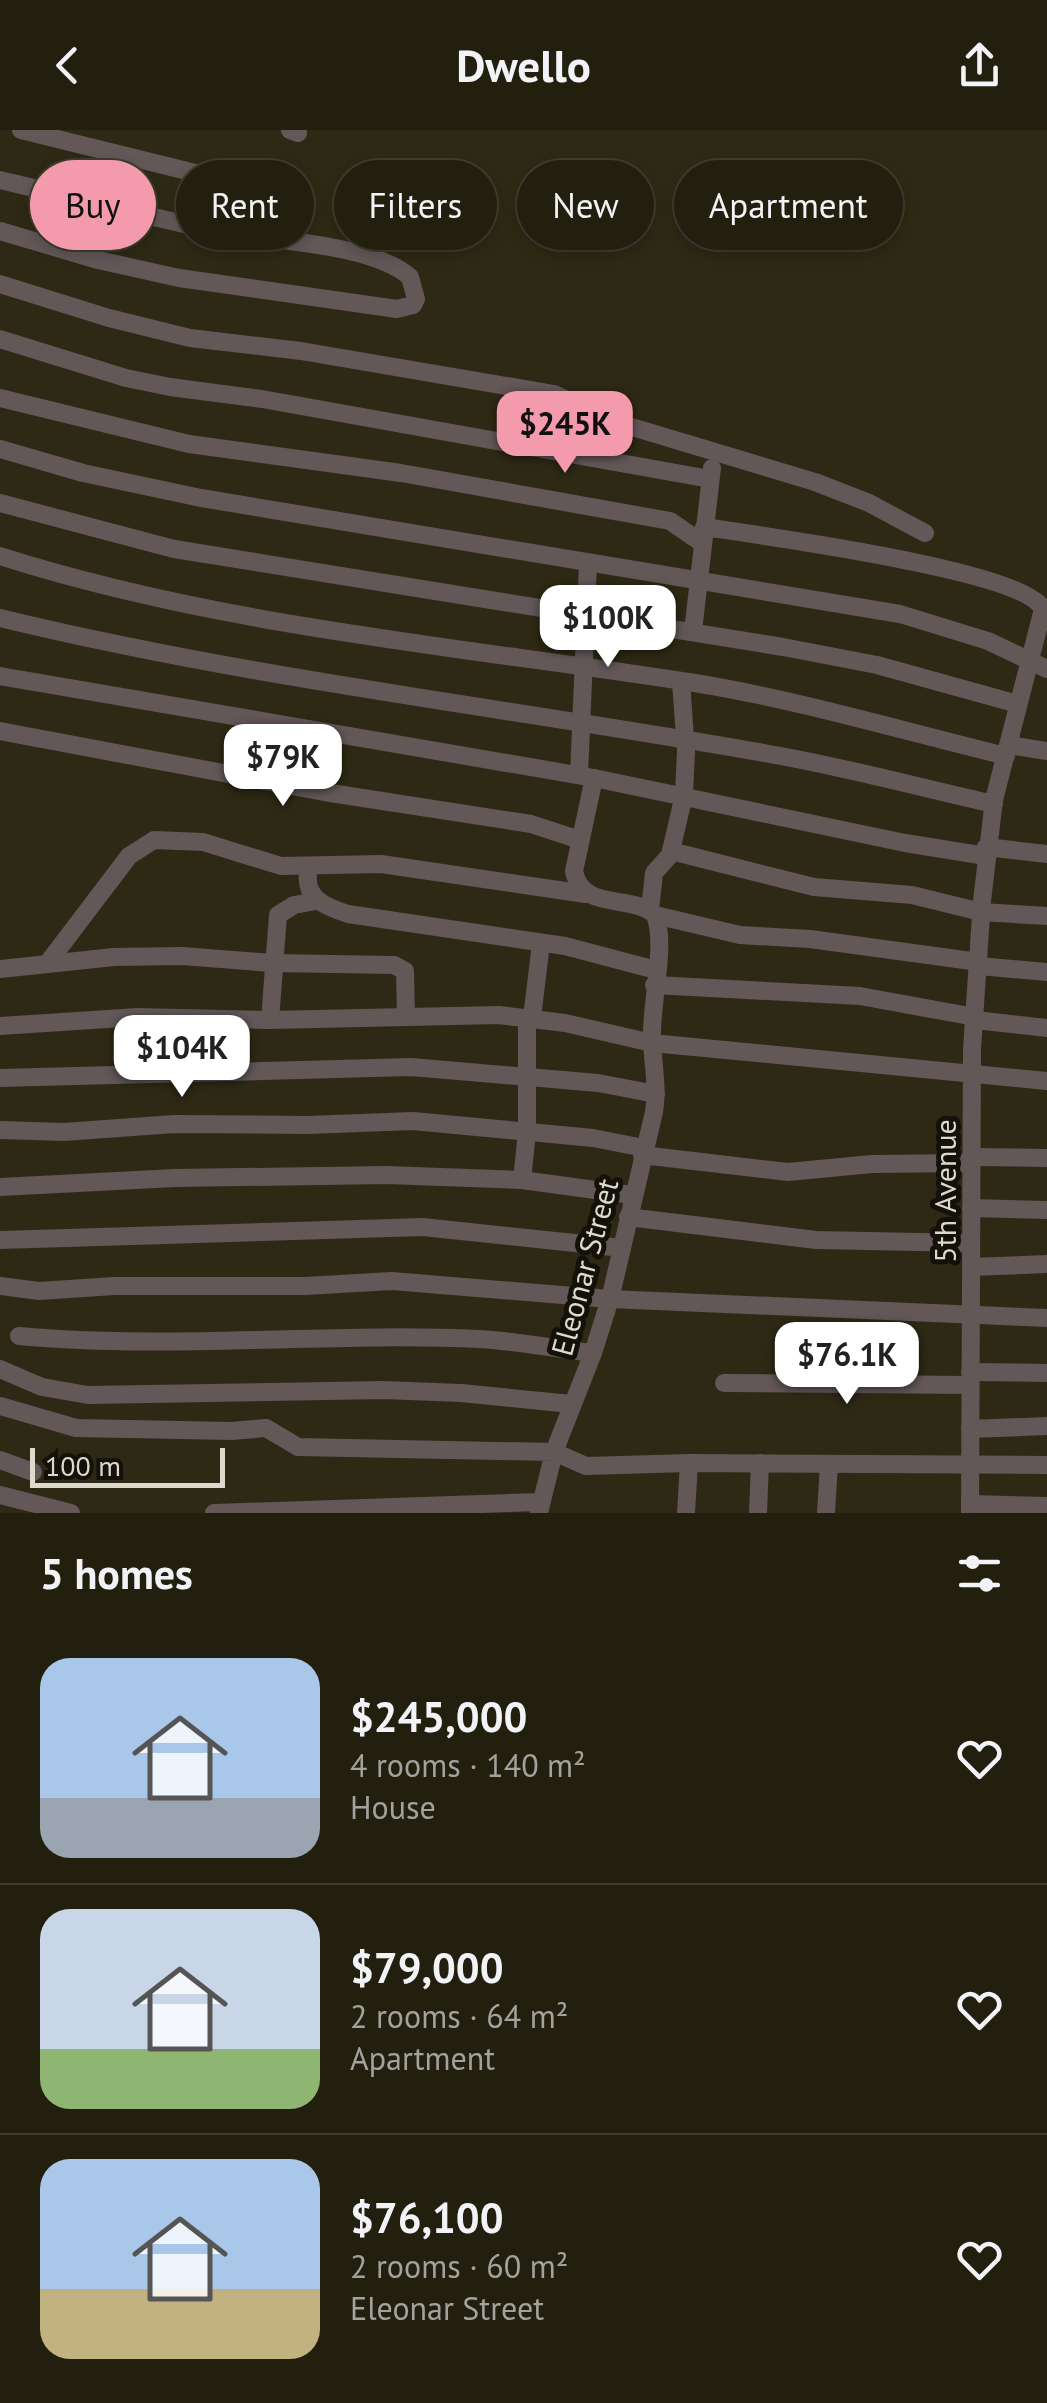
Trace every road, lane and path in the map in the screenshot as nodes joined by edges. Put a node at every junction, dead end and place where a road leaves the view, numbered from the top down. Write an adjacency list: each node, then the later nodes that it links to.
1 (21, 130): 2 (street)
2 (176, 169)
3 (0, 180): 4 (street)
4 (0, 231)
5 (0, 284): 9 (street)
6 (0, 339): 10 (street)
7 (0, 398): 13 (street)
8 (0, 449): 15 (street)
9 (714, 454): 10 (street); 12 (street)
10 (710, 480): 13 (street)
11 (0, 503): 17 (street)
12 (925, 533)
13 (703, 535): 16 (street); 20 (street, 5th Avenue)
14 (0, 556): 21 (street)
15 (588, 563): 16 (street); 17 (street)
16 (698, 580): 19 (street); 20 (street)
17 (586, 615): 19 (street); 21 (street)
18 (0, 618): 26 (street)
19 (693, 631): 25 (street)
20 (1029, 660): 22 (street); 25 (street, 5th Avenue)
21 (584, 668): 24 (street); 26 (street)
22 (1047, 670)
23 (0, 676): 31 (street)
24 (681, 682): 28 (street, Eleonar Street); 29 (street)
25 (1018, 704): 29 (street, 5th Avenue)
26 (582, 724): 28 (street); 31 (street)
27 (0, 731): 34 (street)
28 (685, 740): 32 (street, Eleonar Street); 33 (street)
29 (1007, 750): 30 (street); 33 (street, 5th Avenue)
30 (1047, 751)
31 (586, 777): 32 (street); 34 (street)
32 (684, 795): 35 (street, Eleonar Street); 36 (street)
33 (994, 804): 36 (street, 5th Avenue)
34 (580, 840): 39 (street)
35 (671, 851): 41 (street, Eleonar Street); 42 (street)
36 (986, 851): 37 (street); 42 (street, 5th Avenue)
37 (1047, 854)
38 (309, 868): 39 (street); 40 (street); 46 (street)
39 (586, 894): 41 (street)
40 (316, 901): 44 (street); 45 (street)
41 (653, 912): 47 (street); 50 (street, Eleonar Street)
42 (981, 912): 43 (street); 47 (street, 5th Avenue)
43 (1047, 916)
44 (541, 943): 50 (street); 52 (street)
45 (272, 962): 46 (street); 51 (street); 54 (street)
46 (47, 964): 48 (street)
47 (979, 964): 49 (street); 53 (street, 5th Avenue)
48 (0, 969)
49 (1047, 972)
50 (655, 977): 53 (street); 57 (street, Eleonar Street)
51 (406, 1017): 52 (street); 54 (street)
52 (529, 1018): 57 (street); 59 (street)
53 (975, 1019): 56 (street); 58 (street, 5th Avenue)
54 (270, 1020): 55 (street)
55 (0, 1026)
56 (1047, 1028)
57 (652, 1043): 58 (street); 62 (street, Eleonar Street)
58 (972, 1074): 61 (street); 67 (street, 5th Avenue)
59 (528, 1076): 60 (street); 62 (street); 64 (street)
60 (0, 1078)
61 (1047, 1081)
62 (656, 1094): 65 (street, Eleonar Street)
63 (0, 1130): 64 (street)
64 (527, 1132): 65 (street); 68 (street)
65 (643, 1152): 67 (street); 70 (street, Eleonar Street)
66 (1047, 1158): 67 (street)
67 (971, 1160): 71 (street, 5th Avenue)
68 (522, 1180): 69 (street); 70 (street)
69 (0, 1187)
70 (632, 1194): 73 (street, Eleonar Street)
71 (971, 1208): 72 (street); 75 (street, 5th Avenue)
72 (1047, 1210)
73 (628, 1218): 75 (street); 76 (street, Eleonar Street)
74 (0, 1240): 76 (street)
75 (971, 1243): 78 (street, 5th Avenue)
76 (622, 1248): 80 (street, Eleonar Street)
77 (1047, 1264): 78 (street)
78 (971, 1267): 81 (street, 5th Avenue)
79 (0, 1286): 80 (street)
80 (610, 1298): 81 (street); 84 (street, Eleonar Street)
81 (970, 1316): 82 (street); 87 (street, 5th Avenue)
82 (1047, 1318)
83 (19, 1336): 84 (street)
84 (593, 1353): 89 (street, Eleonar Street)
85 (0, 1369): 89 (street)
86 (1047, 1372): 87 (street)
87 (970, 1378): 88 (street); 92 (street, 5th Avenue)
88 (724, 1383)
89 (572, 1404): 93 (street, Eleonar Street)
90 (0, 1406): 93 (street)
91 (1047, 1426): 92 (street)
92 (970, 1428): 98 (street, 5th Avenue)
93 (554, 1452): 95 (street); 103 (street, Eleonar Street)
94 (0, 1460): 100 (street)
95 (689, 1462): 96 (street); 107 (street)
96 (760, 1463): 97 (street); 108 (street)
97 (829, 1464): 98 (street); 109 (street)
98 (970, 1464): 99 (street); 104 (street, 5th Avenue)
99 (1047, 1465)
100 (32, 1472)
101 (0, 1494): 105 (street)
102 (1047, 1506): 104 (street)
103 (540, 1508): 106 (street)
104 (970, 1509)
105 (71, 1513)
106 (214, 1513)
107 (686, 1513)
108 (758, 1513)
109 (826, 1513)

